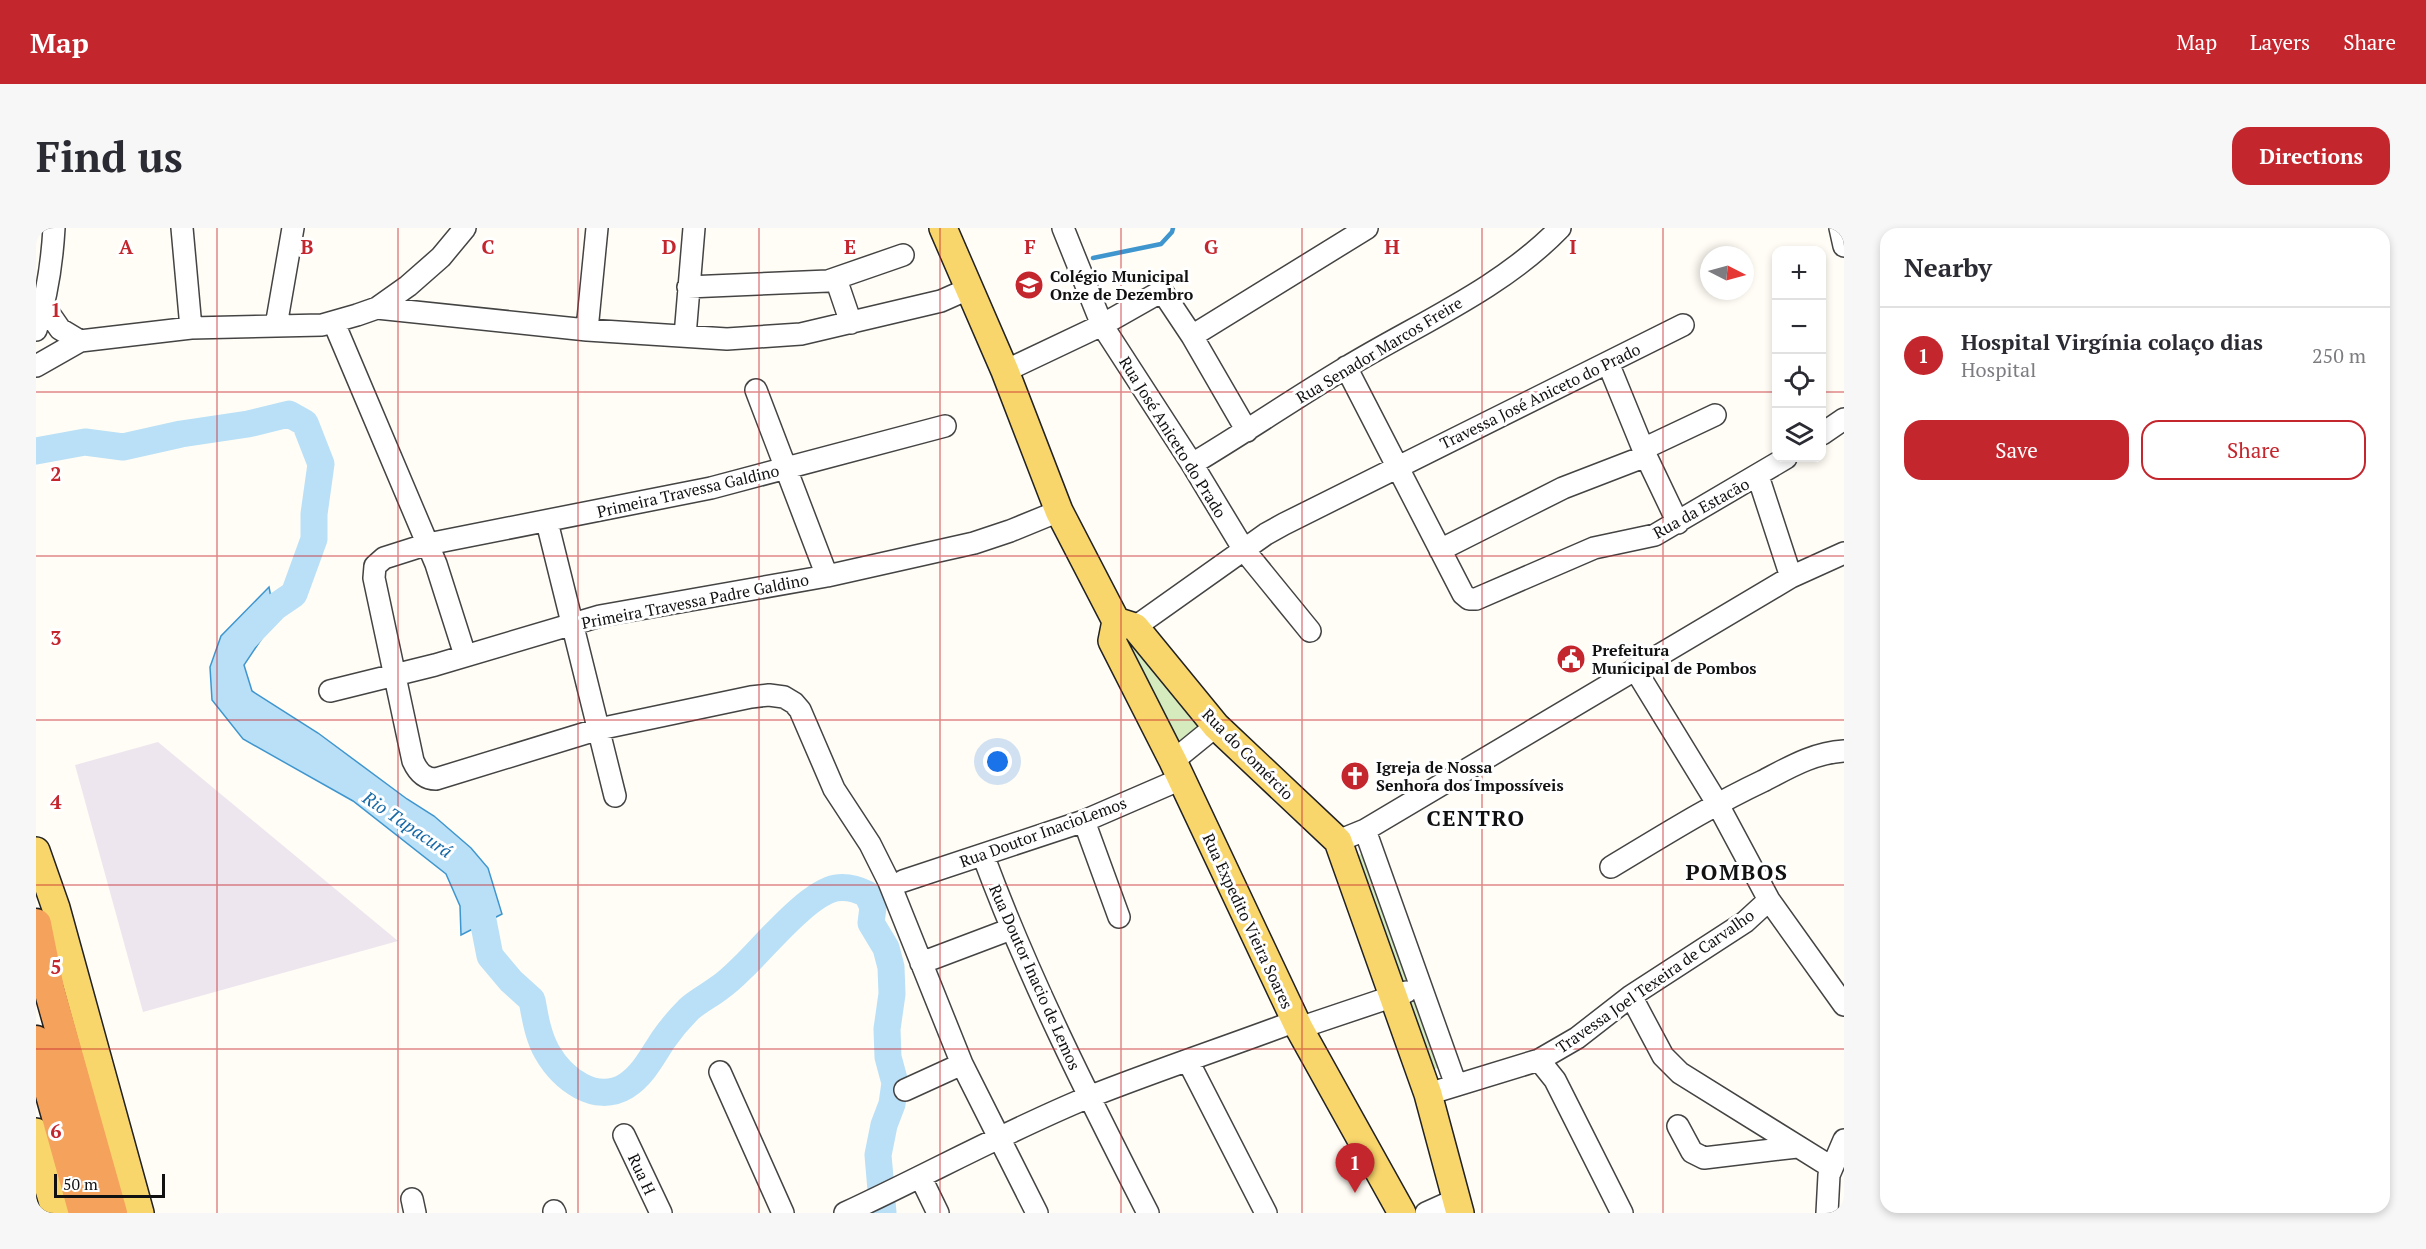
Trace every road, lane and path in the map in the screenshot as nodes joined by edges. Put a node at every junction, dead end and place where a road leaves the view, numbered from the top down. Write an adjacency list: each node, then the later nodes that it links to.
1 (54, 228): 17 (street)
2 (182, 228): 24 (street)
3 (293, 228): 22 (street)
4 (465, 228): 18 (street)
5 (597, 228): 26 (street)
6 (694, 228): 15 (street)
7 (943, 228): 16 (main road, Rua do Comércio)
8 (1063, 228): 21 (street, Rua José Aniceto do Prado)
9 (1367, 228): 28 (street)
10 (1560, 228): 32 (street, Rua Senador Marcos Freire)
11 (1840, 228): 12 (street)
12 (1844, 246)
13 (903, 255): 14 (street)
14 (836, 279): 15 (street); 20 (street)
15 (688, 287): 27 (street)
16 (968, 289): 20 (street); 33 (main road, Rua do Comércio)
17 (44, 306): 25 (street); 29 (street)
18 (377, 308): 19 (street); 26 (street)
19 (334, 323): 22 (street); 49 (street)
20 (851, 323): 27 (street)
21 (1102, 325): 28 (street); 33 (street); 42 (street, Rua José Aniceto do Prado)
22 (276, 326): 24 (street)
23 (1683, 326): 30 (street, Travessa José Aniceto do Prado)
24 (191, 328): 29 (street)
25 (36, 330)
26 (587, 330): 27 (street)
27 (685, 336)
28 (1192, 336): 38 (street)
29 (80, 341): 31 (street)
30 (1608, 363): 40 (street); 43 (street, Travessa José Aniceto do Prado)
31 (36, 366)
32 (1346, 368): 38 (street, Rua Senador Marcos Freire); 43 (street)
33 (1005, 371): 46 (main road, Rua do Comércio)
34 (756, 390): 44 (street)
35 (1714, 415): 40 (street)
36 (1844, 419): 39 (street)
37 (945, 426): 44 (street, Primeira Travessa Galdino)
38 (1247, 431): 42 (street, Rua Senador Marcos Freire)
39 (1826, 431)
40 (1644, 452): 48 (street); 51 (street)
41 (1780, 462): 45 (street, Rua da Estacão)
42 (1192, 464): 50 (street, Rua José Aniceto do Prado)
43 (1397, 467): 50 (street, Travessa José Aniceto do Prado); 51 (street)
44 (785, 469): 47 (street, Primeira Travessa Galdino); 53 (street)
45 (1758, 476): 48 (street, Rua da Estacão); 54 (street)
46 (1059, 511): 53 (street, Primeira Travessa Padre Galdino); 56 (main road, Rua do Comércio)
47 (547, 522): 49 (street, Primeira Travessa Galdino); 55 (street)
48 (1677, 524): 51 (street, Rua da Estacão)
49 (428, 544): 58 (street); 60 (street, Primeira Travessa Galdino)
50 (1244, 550): 56 (street, Travessa José Aniceto do Prado); 57 (street, Rua José Aniceto do Prado)
51 (1440, 550)
52 (1844, 553): 54 (street)
53 (827, 576): 55 (street, Primeira Travessa Padre Galdino)
54 (1791, 578): 59 (street)
55 (573, 624): 58 (street, Primeira Travessa Padre Galdino); 63 (street)
56 (1125, 624): 62 (main road, Rua do Comércio); 65 (main road, Rua Expedito Vieira Soares)
57 (1310, 631)
58 (465, 655): 60 (street, Primeira Travessa Padre Galdino)
59 (1635, 669): 67 (street); 69 (street)
60 (395, 675): 61 (street, Primeira Travessa Padre Galdino); 63 (street, Primeira Travessa Galdino)
61 (330, 691)
62 (1216, 726): 65 (street, Rua Doutor InacioLemos); 70 (main road, Rua do Comércio)
63 (599, 729): 66 (street); 79 (street)
64 (1844, 751): 67 (street)
65 (1177, 770): 68 (street, Rua Doutor InacioLemos); 84 (main road, Rua Expedito Vieira Soares)
66 (615, 796)
67 (1717, 803): 73 (street); 75 (street)
68 (1084, 821): 72 (street, Rua Doutor InacioLemos); 76 (street)
69 (1365, 830): 70 (street); 80 (street)
70 (1338, 841): 81 (main road, Rua do Comércio)
71 (36, 851): 107 (main road)
72 (983, 855): 74 (street, Rua Doutor InacioLemos); 78 (street, Rua Doutor Inacio de Lemos)
73 (1611, 867)
74 (903, 881)
75 (1769, 900): 82 (street, Travessa Joel Texeira de Carvalho); 83 (street)
76 (1119, 916)
77 (36, 924): 106 (highway)
78 (1011, 929): 79 (street); 94 (street, Rua Doutor Inacio de Lemos)
79 (921, 963): 89 (street)
80 (1420, 987): 81 (street); 91 (street)
81 (1392, 996): 84 (street); 93 (main road, Rua do Comércio)
82 (1631, 996): 87 (street, Travessa Joel Texeira de Carvalho); 100 (street)
83 (1844, 1005)
84 (1297, 1025): 88 (street); 115 (main road, Rua Expedito Vieira Soares)
85 (36, 1042): 86 (main road); 105 (highway)
86 (36, 1060)
87 (1539, 1060): 91 (street, Travessa Joel Texeira de Carvalho); 117 (street)
88 (1188, 1061): 94 (street); 114 (street)
89 (962, 1064): 92 (street); 98 (street)
90 (720, 1072): 109 (street)
91 (1456, 1085): 93 (street, Travessa Joel Texeira de Carvalho)
92 (905, 1090)
93 (1428, 1095): 103 (main road, Rua do Comércio)
94 (1089, 1098): 98 (street); 113 (street, Rua Doutor Inacio de Lemos)
95 (1678, 1126): 100 (street)
96 (36, 1132): 104 (main road)
97 (624, 1135): 108 (street, Rua H)
98 (1000, 1137): 102 (street); 112 (street)
99 (1844, 1140): 101 (street)
100 (1797, 1147): 101 (street)
101 (1831, 1167): 118 (street)
102 (921, 1178): 110 (street); 111 (street)
103 (1458, 1207): 116 (street)
104 (56, 1213)
105 (84, 1213)
106 (112, 1213)
107 (140, 1213)
108 (661, 1213)
109 (783, 1213)
110 (845, 1213)
111 (938, 1213)
112 (1037, 1213)
113 (1148, 1213)
114 (1266, 1213)
115 (1402, 1213)
116 (1426, 1213)
117 (1622, 1213)
118 (1827, 1213)

